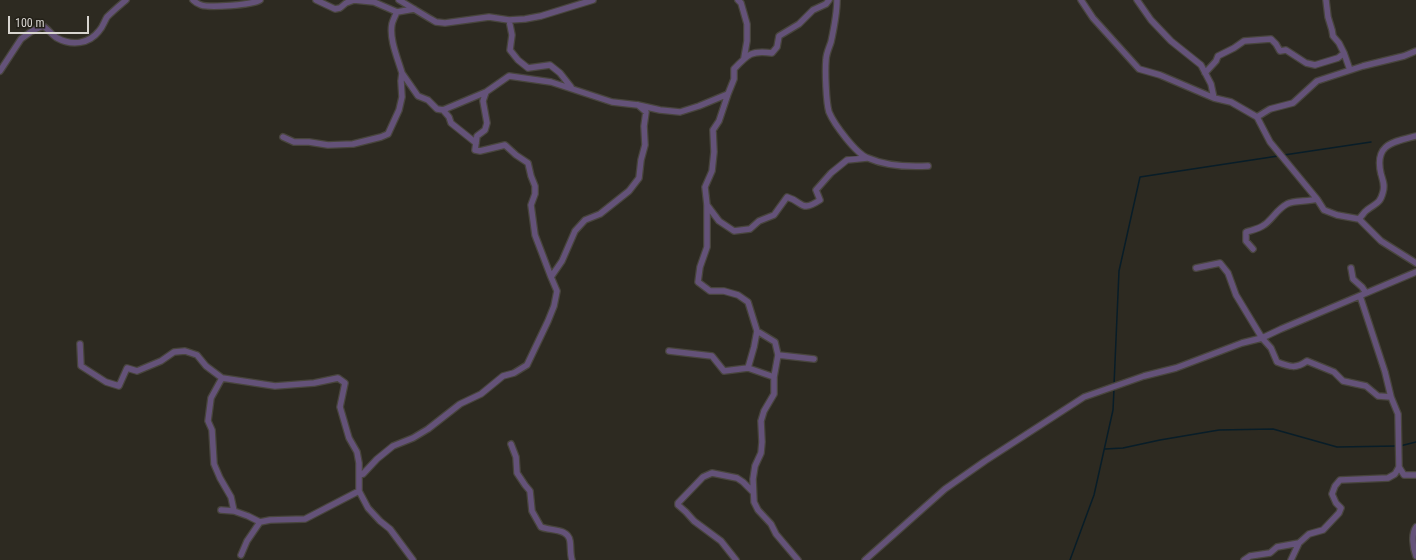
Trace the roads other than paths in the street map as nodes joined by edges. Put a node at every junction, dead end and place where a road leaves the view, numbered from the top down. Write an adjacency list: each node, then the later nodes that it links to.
1 (126, 0): 19 (street)
2 (193, 0): 3 (street)
3 (260, 0)
4 (316, 0): 14 (street)
5 (399, 0): 13 (street)
6 (593, 0): 15 (street)
7 (738, 0): 18 (street)
8 (829, 0): 18 (street)
9 (837, 0): 33 (street)
10 (1081, 0): 26 (street)
11 (1136, 0): 22 (street)
12 (1326, 0): 17 (street)
13 (414, 9): 14 (street); 15 (street)
14 (397, 12): 21 (street)
15 (509, 20): 23 (street)
16 (1416, 51): 20 (street)
17 (1344, 52): 20 (street); 22 (street)
18 (744, 58): 25 (street)
19 (0, 70)
20 (1350, 70): 29 (street)
21 (402, 73): 28 (street); 30 (street)
22 (1205, 73): 26 (street)
23 (571, 88): 24 (street); 27 (street)
24 (486, 92): 28 (street); 32 (street)
25 (728, 94): 27 (street); 36 (street)
26 (1214, 98): 29 (street)
27 (638, 105): 43 (street)
28 (443, 110): 32 (street)
29 (1257, 117): 35 (street)
30 (283, 136)
31 (1416, 136): 37 (street)
32 (476, 143): 43 (street)
33 (867, 158): 34 (street); 36 (street)
34 (928, 166)
35 (1317, 199): 37 (street); 38 (street)
36 (707, 204): 46 (street)
37 (1359, 219): 39 (street)
38 (1253, 249)
39 (1416, 263)
40 (1196, 268): 47 (street)
41 (1351, 268): 44 (street)
42 (1416, 272): 44 (street)
43 (551, 277): 58 (street)
44 (1366, 293): 45 (street)
45 (1360, 296): 47 (street); 55 (street)
46 (756, 331): 50 (street); 52 (street)
47 (1262, 338): 55 (street); 73 (street)
48 (80, 344): 54 (street)
49 (669, 351): 52 (street)
50 (778, 355): 51 (street); 53 (street)
51 (814, 359)
52 (748, 368): 53 (street)
53 (774, 377): 61 (street)
54 (222, 378): 58 (street); 62 (street)
55 (1391, 397): 57 (street)
56 (511, 444): 70 (street)
57 (1399, 468): 59 (street); 66 (street)
58 (359, 475): 60 (street)
59 (1416, 475)
60 (359, 491): 64 (street); 69 (street)
61 (753, 492): 71 (street); 72 (street)
62 (233, 509): 63 (street); 64 (street)
63 (223, 511)
64 (260, 522): 67 (street)
65 (1416, 527): 68 (street)
66 (1299, 543): 74 (street); 75 (street)
67 (241, 555)
68 (1416, 556)
69 (413, 560)
70 (572, 560)
71 (736, 560)
72 (798, 560)
73 (865, 560)
74 (1244, 560)
75 (1291, 560)

